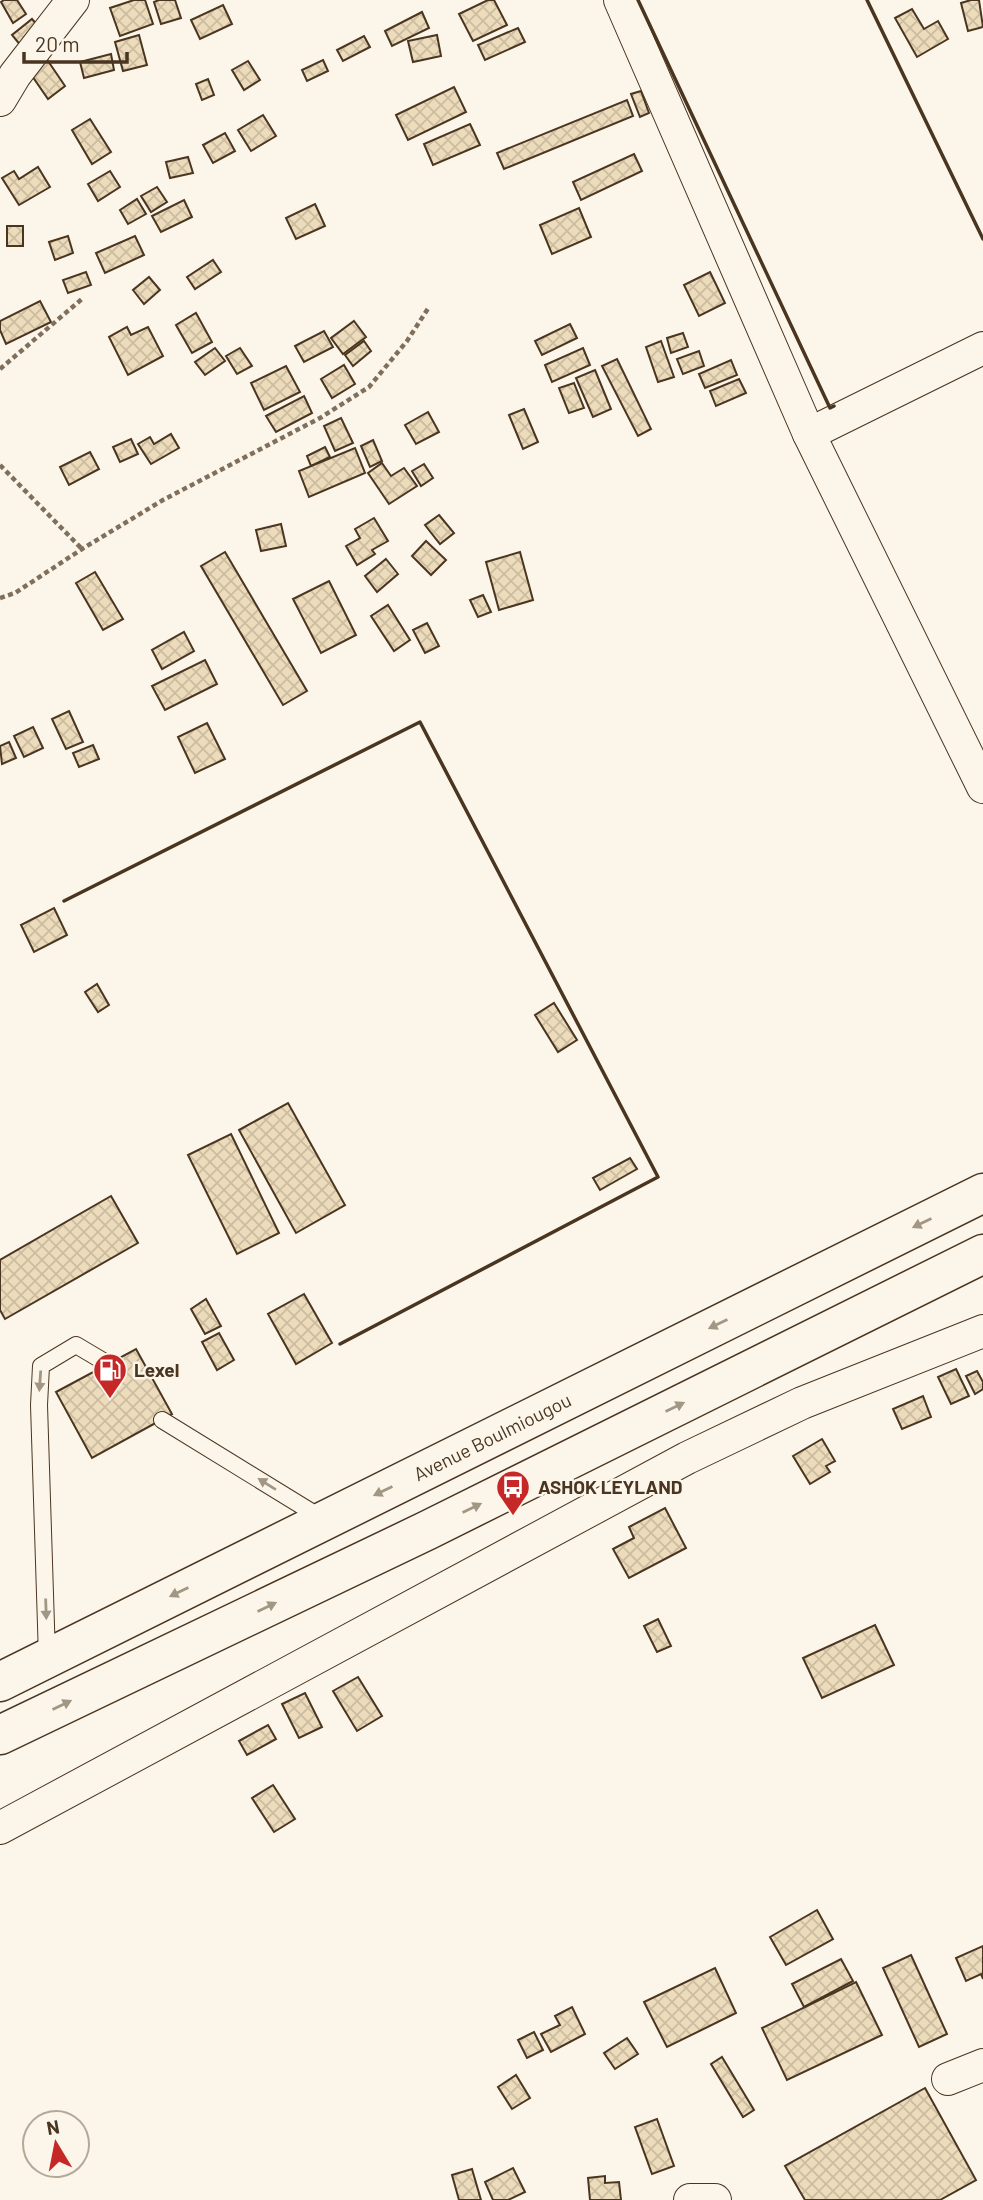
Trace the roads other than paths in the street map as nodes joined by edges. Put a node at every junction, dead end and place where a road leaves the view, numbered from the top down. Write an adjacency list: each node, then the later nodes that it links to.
1 (73, 0): 3 (street)
2 (620, 0): 5 (street)
3 (0, 100)
4 (983, 348): 5 (street)
5 (809, 433): 6 (street)
6 (983, 787)
7 (983, 1192): 12 (highway, Avenue Boulmiougou, one-way to 12)
8 (983, 1254): 15 (highway, one-way to 8)
9 (983, 1331): 16 (street)
10 (108, 1364): 13 (lane, one-way to 13)
11 (162, 1420): 12 (lane, one-way to 11)
12 (325, 1520): 13 (highway, Avenue Boulmiougou, one-way to 13)
13 (47, 1658): 14 (highway, Avenue Boulmiougou)
14 (0, 1682)
15 (0, 1735)
16 (0, 1828)
17 (983, 2065): 18 (street)
18 (948, 2079)
19 (690, 2200): 20 (street)
20 (715, 2200)

